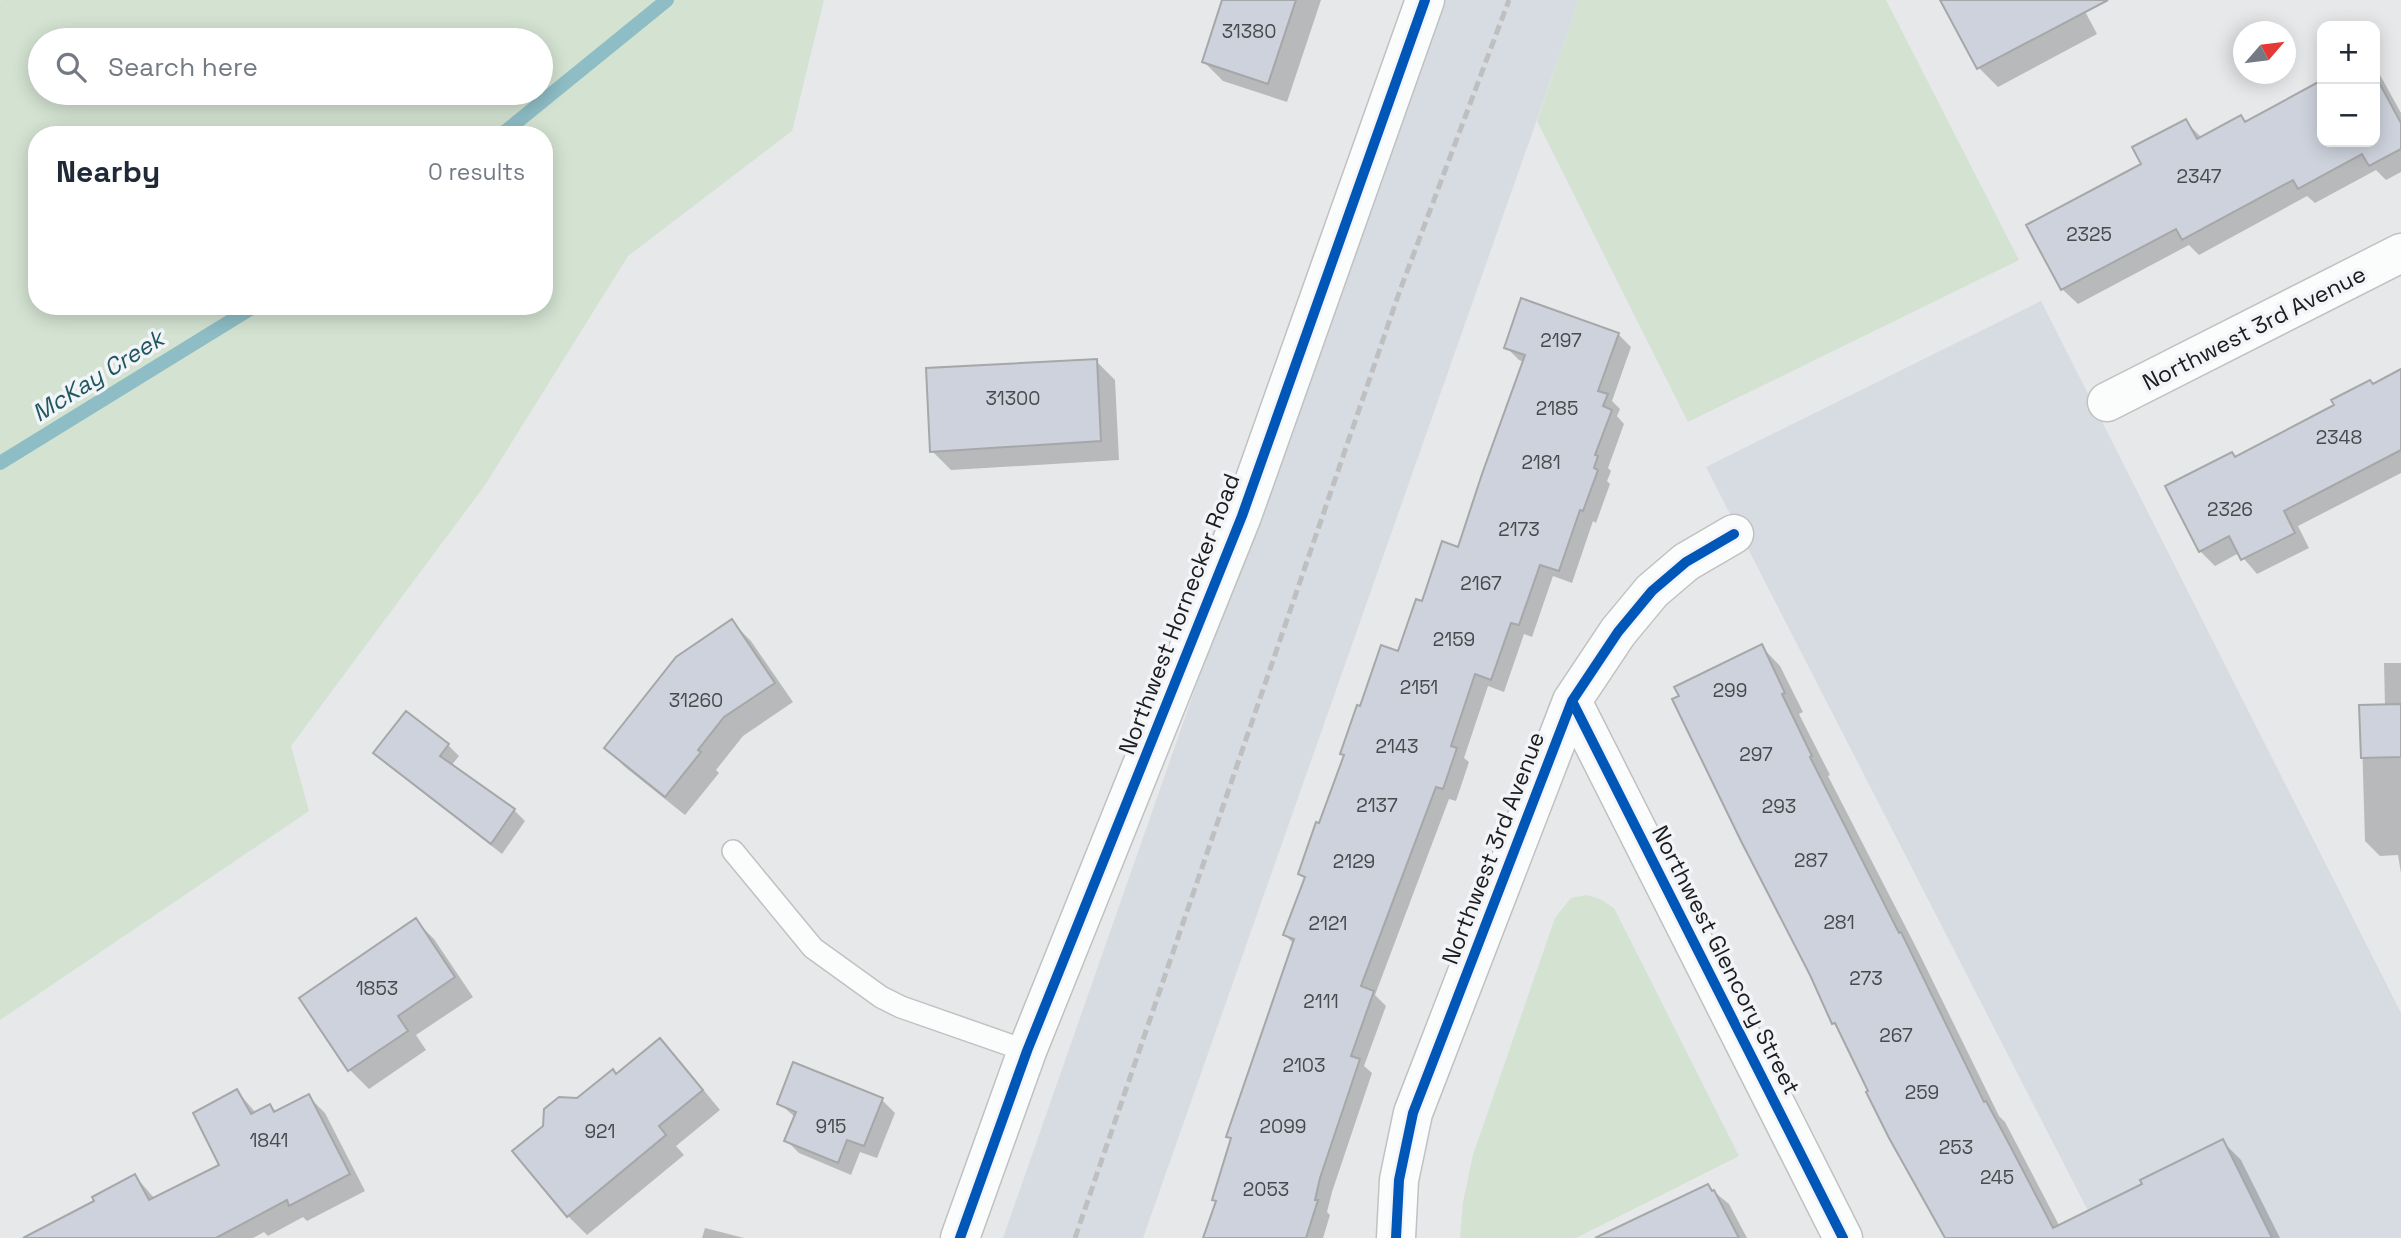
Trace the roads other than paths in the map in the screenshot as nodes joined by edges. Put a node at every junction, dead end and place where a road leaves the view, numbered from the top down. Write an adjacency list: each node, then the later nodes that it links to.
1 (1425, 0): 7 (street, Northwest Hornecker Road)
2 (2401, 253): 3 (street, Northwest 3rd Avenue)
3 (2107, 402)
4 (1734, 534): 5 (street, Northwest 3rd Avenue)
5 (1572, 701): 9 (street, Northwest 3rd Avenue); 10 (street, Northwest Glencory Street)
6 (733, 851): 7 (lane)
7 (1027, 1051): 8 (street, Northwest Hornecker Road)
8 (960, 1238)
9 (1396, 1238)
10 (1843, 1238)

